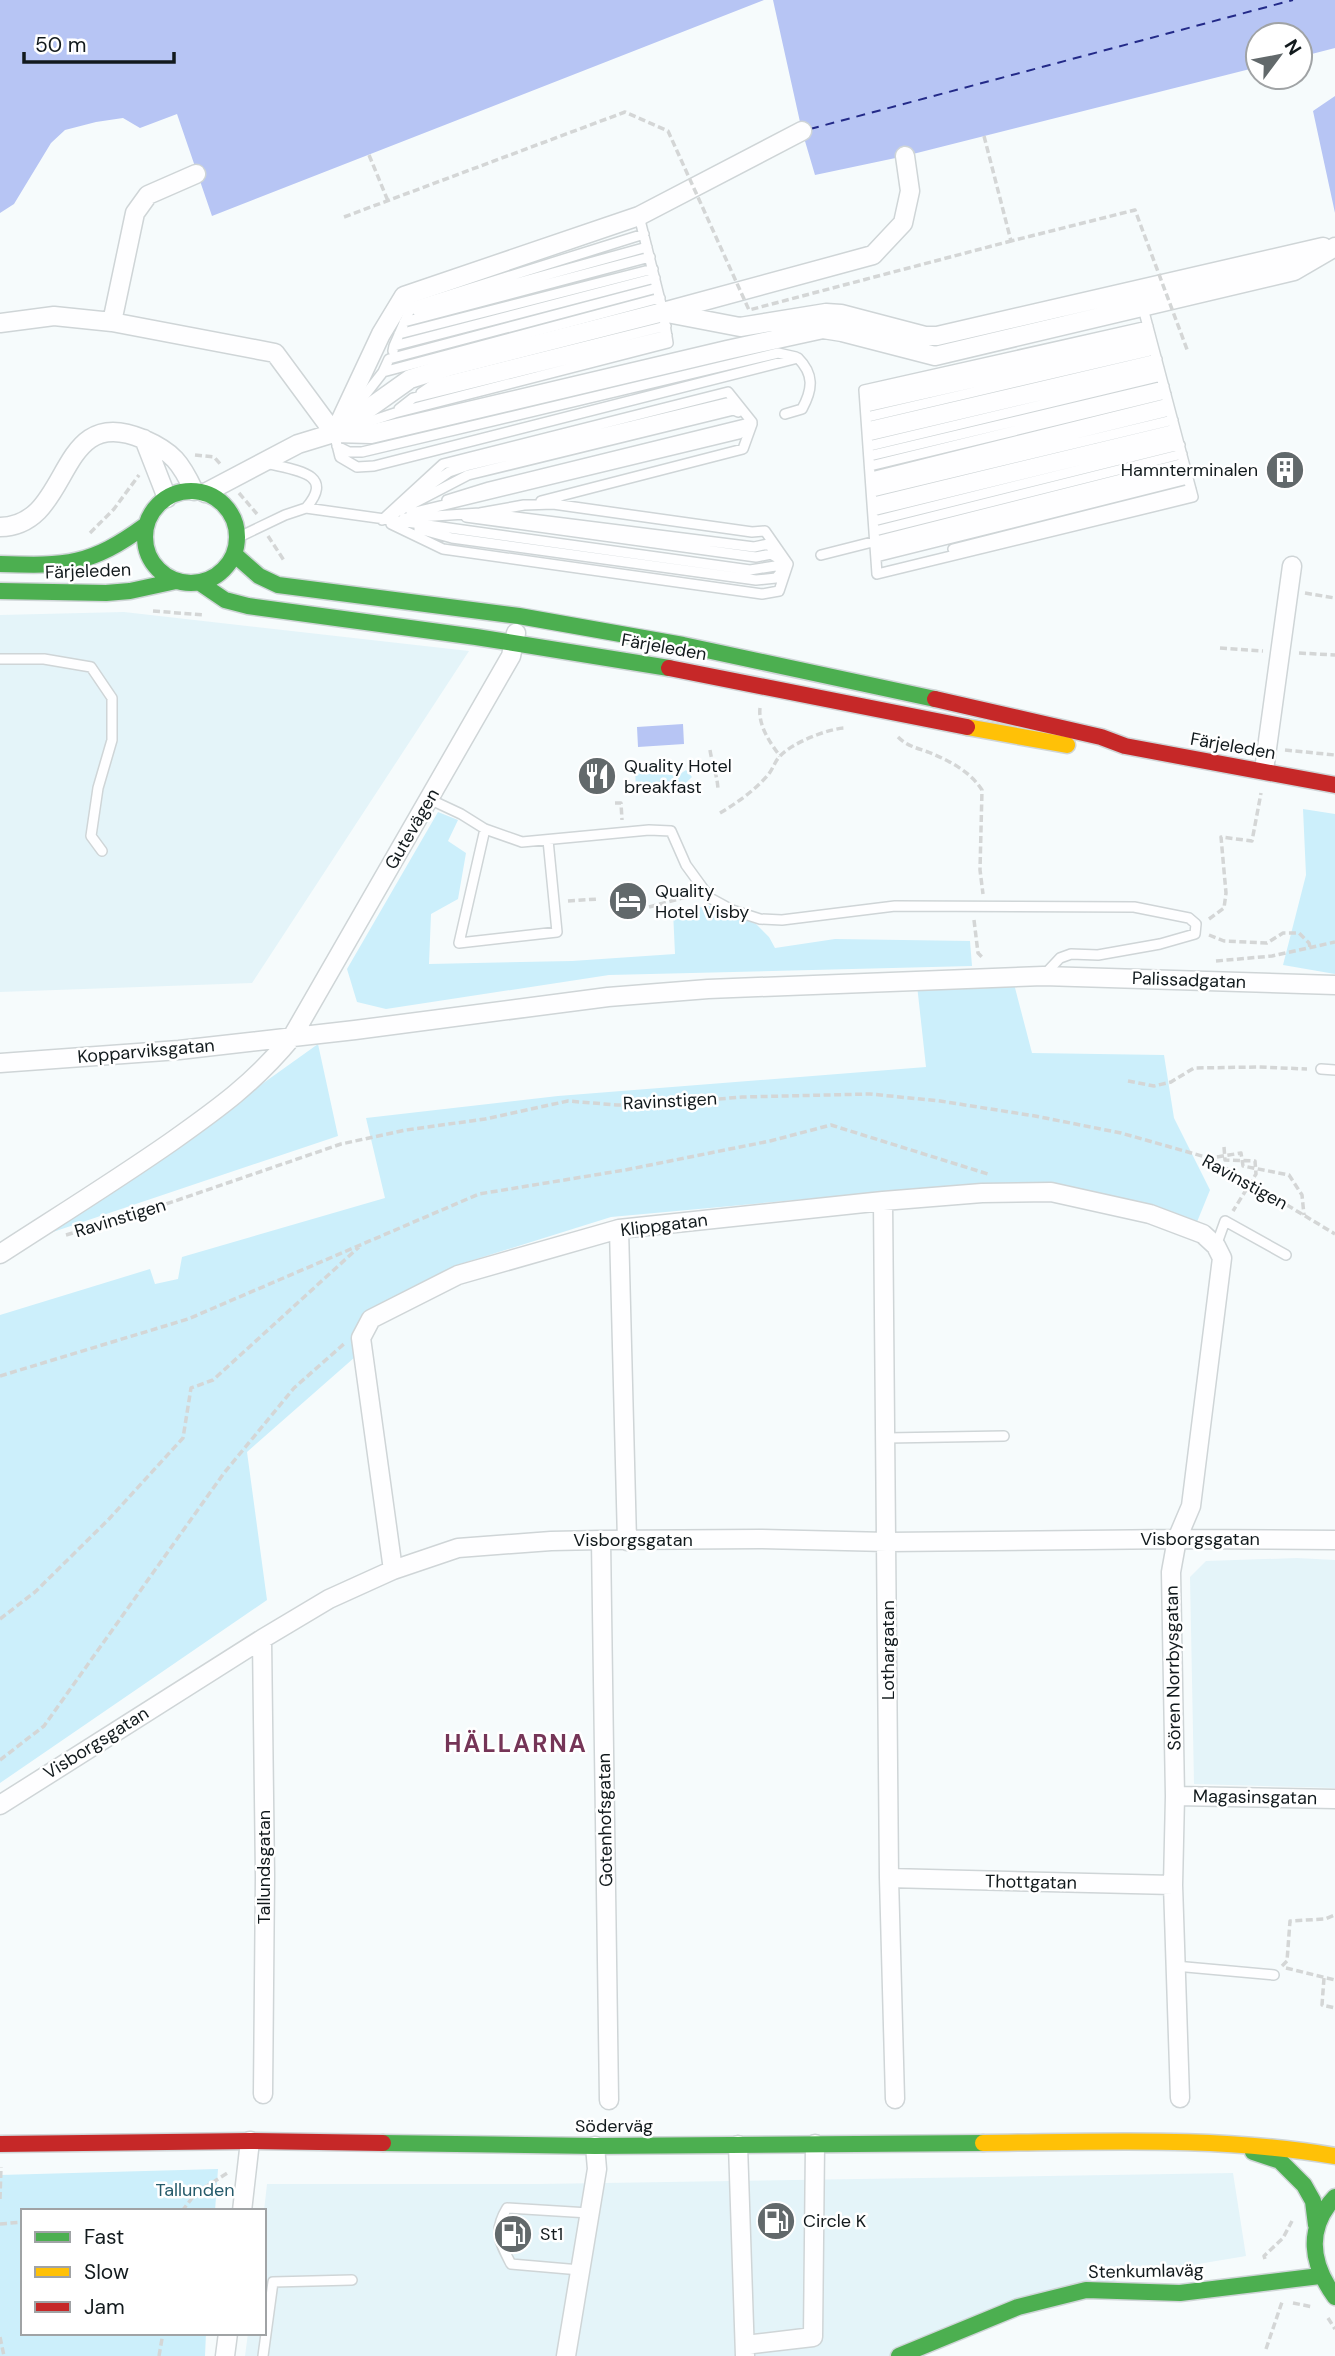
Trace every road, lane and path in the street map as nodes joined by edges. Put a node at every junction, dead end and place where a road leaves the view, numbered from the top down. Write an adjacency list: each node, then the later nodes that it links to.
1 (802, 131): 8 (street)
2 (984, 136): 9 (path, bridge)
3 (369, 155): 6 (path)
4 (905, 156): 13 (street)
5 (196, 174): 16 (street)
6 (388, 201): 7 (path, bridge); 9 (path, bridge)
7 (344, 217)
8 (635, 224): 11 (lane); 15 (lane); 30 (street)
9 (1010, 241): 20 (path, bridge)
10 (1335, 246): 13 (street); 14 (street)
11 (647, 247): 12 (lane); 15 (lane)
12 (650, 257): 13 (lane); 15 (lane)
13 (660, 301): 18 (lane); 19 (lane); 22 (lane); 23 (lane); 25 (lane); 25 (lane); 30 (street)
14 (1143, 308): 24 (lane); 30 (street)
15 (407, 318): 18 (lane)
16 (112, 322): 17 (street); 30 (street)
17 (0, 323)
18 (400, 334): 19 (lane)
19 (394, 346): 22 (lane)
20 (1188, 352)
21 (798, 358): 26 (lane); 30 (lane); 30 (lane)
22 (389, 359): 23 (lane)
23 (383, 372): 30 (lane)
24 (1168, 402): 28 (lane); 28 (lane); 28 (lane); 28 (lane); 28 (lane); 38 (lane); 38 (lane); 38 (lane); 38 (lane); 38 (lane); 38 (lane)
25 (395, 413): 30 (lane)
26 (785, 414)
27 (752, 422): 34 (lane); 39 (lane); 39 (lane); 39 (lane)
28 (867, 427): 38 (lane)
29 (144, 439): 32 (street); 33 (street); 41 (street)
30 (336, 440): 31 (street)
31 (261, 462): 32 (street); 35 (lane)
32 (199, 492): 33 (street); 42 (street)
33 (167, 498): 40 (street)
34 (524, 505): 36 (lane); 46 (lane)
35 (306, 508): 39 (lane); 42 (lane)
36 (480, 513): 37 (lane); 46 (lane)
37 (448, 515): 39 (lane); 46 (lane)
38 (874, 516): 44 (lane)
39 (382, 520): 46 (lane); 46 (lane)
40 (146, 525): 45 (street, Färjeleden); 48 (street)
41 (0, 527)
42 (237, 538): 43 (street)
43 (234, 554): 49 (street); 53 (street, Färjeleden)
44 (821, 555)
45 (0, 564)
46 (788, 564)
47 (1292, 566): 51 (street)
48 (176, 581): 49 (street); 50 (street, Färjeleden)
49 (200, 583): 54 (street, Färjeleden)
50 (0, 591)
51 (1289, 591): 52 (path); 62 (street)
52 (1335, 598)
53 (519, 616): 54 (street, Gutevägen); 59 (street, Färjeleden)
54 (514, 641): 59 (street, Färjeleden); 65 (street, Gutevägen)
55 (0, 659): 71 (lane)
56 (759, 715): 61 (path)
57 (848, 727): 61 (path)
58 (897, 731): 75 (path)
59 (1125, 746): 62 (street, Färjeleden)
60 (710, 750): 64 (path)
61 (780, 756): 67 (path)
62 (1264, 770): 63 (street, Färjeleden); 77 (path)
63 (1335, 785)
64 (718, 791)
65 (429, 799): 68 (lane); 85 (street, Gutevägen)
66 (615, 803): 69 (path)
67 (720, 813)
68 (485, 829): 70 (lane); 74 (lane)
69 (623, 832): 70 (lane); 72 (lane)
70 (548, 841): 74 (lane)
71 (102, 851)
72 (706, 893): 75 (lane); 76 (path)
73 (597, 899): 74 (path)
74 (554, 903)
75 (983, 905): 78 (lane); 83 (path)
76 (649, 908)
77 (1224, 908)
78 (1197, 930): 80 (path); 82 (lane)
79 (1335, 942): 80 (path)
80 (1310, 947): 81 (path)
81 (1204, 961)
82 (1043, 976): 83 (street, Palissadgatan); 84 (street, Palissadgatan)
83 (1004, 978): 85 (street, Kopparviksgatan)
84 (1335, 985)
85 (292, 1037): 86 (street, Kopparviksgatan); 101 (street, Gutevägen)
86 (0, 1063)
87 (1321, 1069): 88 (lane); 89 (path)
88 (1335, 1070)
89 (1128, 1081)
90 (1241, 1153): 91 (path); 94 (path); 95 (path)
91 (1217, 1157)
92 (989, 1174): 99 (path)
93 (883, 1201): 96 (street, Klippgatan); 100 (street, Klippgatan); 106 (street, Lothargatan)
94 (1237, 1205)
95 (1304, 1215): 97 (path, Ravinstigen); 98 (path, Ravinstigen)
96 (620, 1229): 103 (street, Klippgatan); 110 (street)
97 (1335, 1234)
98 (62, 1236)
99 (362, 1244): 104 (path); 113 (path)
100 (1216, 1246): 102 (lane); 107 (street, Sören Norrbysgatan)
101 (0, 1254)
102 (1286, 1255)
103 (371, 1320): 112 (street); 115 (path)
104 (0, 1376)
105 (1004, 1436): 106 (lane)
106 (887, 1438): 111 (street, Lothargatan)
107 (1177, 1539): 109 (street, Visborgsgatan); 111 (street, Visborgsgatan); 116 (street, Sören Norrbysgatan)
108 (601, 1540): 110 (street, Visborgsgatan); 112 (street, Visborgsgatan); 130 (street, Gotenhofsgatan)
109 (1335, 1540)
110 (627, 1541): 111 (street, Visborgsgatan)
111 (887, 1542): 119 (street, Lothargatan)
112 (393, 1570): 114 (street, Visborgsgatan)
113 (0, 1619)
114 (262, 1639): 118 (street, Visborgsgatan); 127 (street, Tallundsgatan)
115 (0, 1760)
116 (1175, 1796): 117 (street, Magasinsgatan); 120 (street, Sören Norrbysgatan)
117 (1335, 1799)
118 (0, 1805)
119 (889, 1878): 120 (street, Thottgatan); 129 (street, Lothargatan)
120 (1173, 1885): 122 (street, Sören Norrbysgatan)
121 (1335, 1915): 124 (path)
122 (1175, 1966): 123 (lane); 128 (street, Sören Norrbysgatan)
123 (1274, 1975)
124 (1324, 1978): 125 (path); 126 (path)
125 (1335, 1980)
126 (1335, 2008)
127 (263, 2094)
128 (1180, 2098)
129 (895, 2099)
130 (609, 2100)
131 (250, 2141): 133 (street, Söderväg); 136 (street, Söderväg); 138 (street)
132 (1228, 2143): 134 (street, Söderväg); 137 (street, Söderväg); 147 (street, Söderväg)
133 (0, 2144)
134 (815, 2144): 135 (street, Söderväg); 159 (street)
135 (738, 2145): 136 (street, Söderväg); 159 (street)
136 (595, 2146): 144 (street)
137 (1335, 2156)
138 (247, 2163): 142 (path); 143 (street)
139 (1, 2167): 141 (path)
140 (1335, 2197): 147 (street)
141 (0, 2199)
142 (184, 2209)
143 (242, 2209)
144 (589, 2213): 148 (street); 148 (lane)
145 (21, 2221): 146 (path)
146 (0, 2224)
147 (1316, 2225): 149 (street, Söderväg)
148 (580, 2270): 164 (street)
149 (1320, 2277): 152 (street); 165 (street, Stenkumlaväg)
150 (352, 2280): 153 (lane)
151 (1283, 2297): 158 (path)
152 (1335, 2297)
153 (266, 2334)
154 (163, 2335): 161 (path)
155 (228, 2335): 162 (street)
156 (266, 2335): 163 (lane)
157 (0, 2337): 160 (path)
158 (1266, 2349)
159 (745, 2350)
160 (4, 2356)
161 (159, 2356)
162 (225, 2356)
163 (263, 2356)
164 (566, 2356)
165 (899, 2356)

